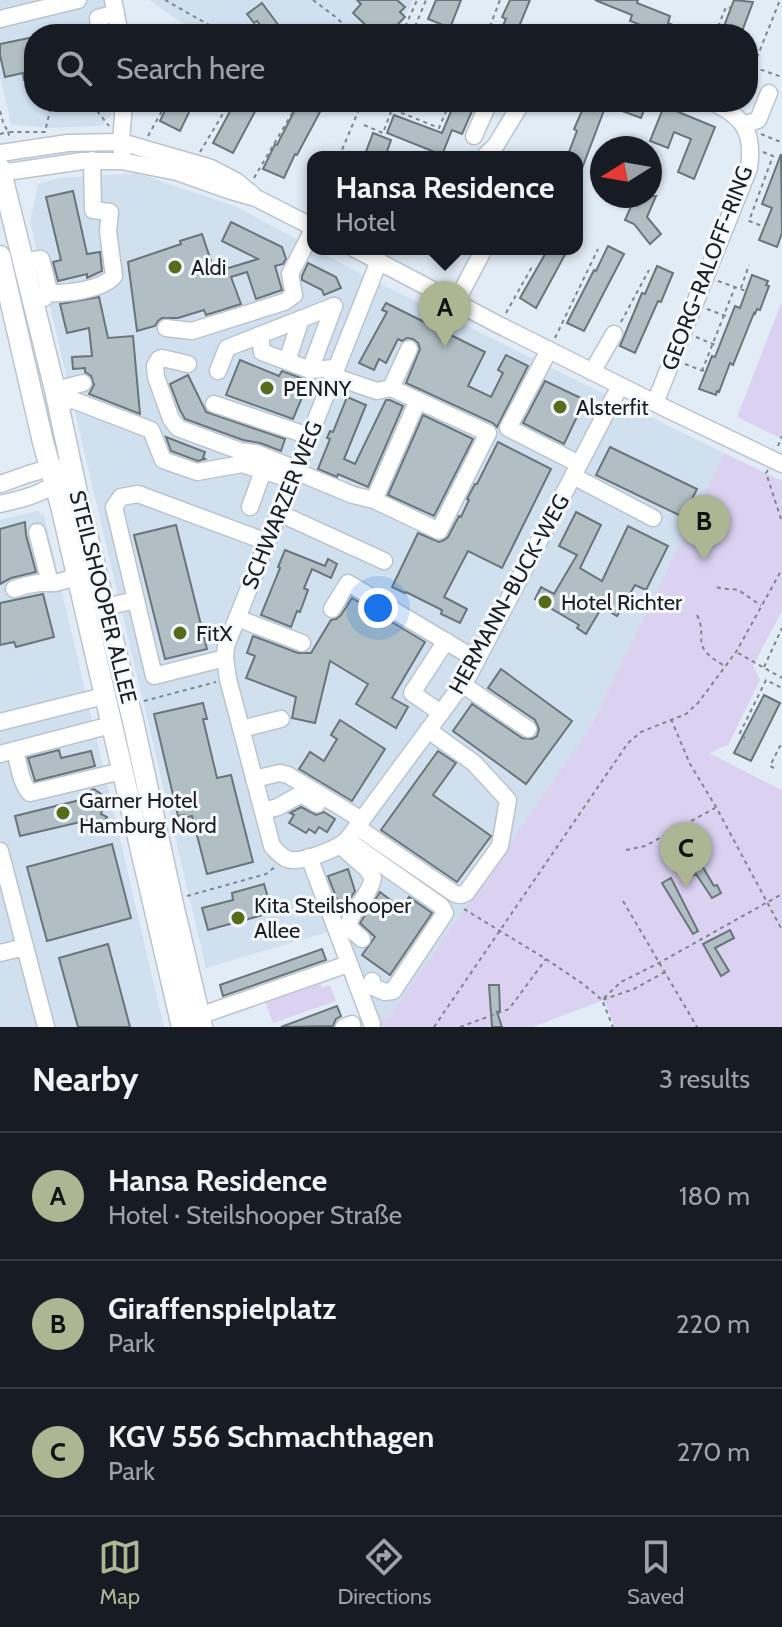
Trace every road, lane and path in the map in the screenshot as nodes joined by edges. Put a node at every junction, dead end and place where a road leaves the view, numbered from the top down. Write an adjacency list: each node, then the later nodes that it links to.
1 (78, 0): 12 (street)
2 (165, 0): 14 (path)
3 (313, 0): 15 (path)
4 (417, 0): 16 (path)
5 (426, 0): 8 (path); 17 (path)
6 (780, 0): 20 (path)
7 (500, 1): 9 (path); 18 (path)
8 (435, 4)
9 (508, 5)
10 (114, 6): 13 (street)
11 (731, 8): 19 (path)
12 (0, 19)
13 (99, 24)
14 (207, 24)
15 (343, 24)
16 (406, 24)
17 (416, 24)
18 (490, 24)
19 (719, 24)
20 (758, 55)
21 (758, 69): 22 (path)
22 (782, 77)
23 (769, 93): 38 (street)
24 (0, 111): 39 (path)
25 (50, 112): 39 (path)
26 (123, 112): 43 (street)
27 (162, 112): 45 (path)
28 (224, 112): 54 (path)
29 (293, 112): 59 (path)
30 (358, 112): 46 (path)
31 (391, 112): 37 (path)
32 (399, 112): 33 (path)
33 (446, 112)
34 (485, 112): 41 (street)
35 (516, 112): 47 (street)
36 (731, 112): 38 (street)
37 (364, 125)
38 (744, 127): 42 (path); 44 (street, GEORG-RALOFF-RING)
39 (8, 132): 40 (path); 53 (path)
40 (0, 134)
41 (474, 136)
42 (782, 140)
43 (121, 142): 45 (street); 52 (street); 53 (street)
44 (751, 147): 49 (path); 73 (street, GEORG-RALOFF-RING)
45 (142, 148): 48 (street)
46 (342, 151)
47 (490, 151)
48 (170, 155): 54 (street); 55 (street)
49 (773, 156): 50 (path); 57 (path)
50 (780, 158)
51 (92, 160): 52 (street); 53 (street); 77 (street)
52 (122, 161): 55 (street)
53 (2, 162): 68 (main road, STEILSHOOPER ALLEE)
54 (194, 163): 56 (street)
55 (153, 167): 56 (street)
56 (211, 176): 59 (street)
57 (761, 188): 58 (path); 61 (path)
58 (767, 190)
59 (252, 194): 60 (street)
60 (307, 226)
61 (765, 227)
62 (307, 241): 85 (street)
63 (598, 249): 92 (path)
64 (367, 255): 69 (street)
65 (389, 255): 69 (street)
66 (481, 255): 78 (street)
67 (0, 256): 113 (main road, STEILSHOOPER ALLEE)
68 (23, 261): 77 (street); 80 (main road, STEILSHOOPER ALLEE)
69 (382, 263): 78 (street); 98 (street, SCHWARZER WEG)
70 (533, 265): 84 (path)
71 (749, 265): 75 (path)
72 (649, 270): 87 (path)
73 (706, 277): 74 (path); 79 (street, GEORG-RALOFF-RING)
74 (735, 287): 75 (path); 81 (path)
75 (740, 289): 76 (path)
76 (746, 291)
77 (48, 293): 80 (street)
78 (456, 302): 84 (street)
79 (695, 304): 81 (path); 86 (street, GEORG-RALOFF-RING)
80 (35, 309): 103 (main road, STEILSHOOPER ALLEE)
81 (724, 315): 82 (path); 89 (path)
82 (731, 318)
83 (301, 319): 88 (street); 94 (street); 96 (street)
84 (499, 325): 92 (street)
85 (166, 328)
86 (684, 332): 89 (path); 93 (street, GEORG-RALOFF-RING)
87 (614, 334): 99 (street)
88 (260, 335): 94 (street); 97 (street)
89 (712, 344): 90 (path); 93 (path)
90 (720, 347)
91 (409, 349): 102 (street)
92 (549, 350): 99 (street); 109 (street)
93 (673, 360): 105 (street, GEORG-RALOFF-RING)
94 (287, 361): 96 (street)
95 (188, 364): 112 (street)
96 (310, 370): 98 (street)
97 (218, 371)
98 (335, 372): 102 (street); 107 (street, SCHWARZER WEG)
99 (592, 372): 101 (street)
100 (83, 383): 103 (street)
101 (620, 386): 105 (street); 109 (street, HERMANN-BUCK-WEG)
102 (391, 388): 104 (street)
103 (57, 397): 110 (main road, STEILSHOOPER ALLEE); 111 (street)
104 (418, 400): 115 (street); 115 (street)
105 (655, 403): 108 (street)
106 (214, 404): 107 (street)
107 (309, 436): 112 (street, SCHWARZER WEG)
108 (777, 462): 120 (path)
109 (576, 470): 119 (street); 140 (street, HERMANN-BUCK-WEG)
110 (73, 471): 113 (street); 131 (main road, STEILSHOOPER ALLEE)
111 (263, 471): 112 (street); 117 (street)
112 (295, 473): 115 (street); 118 (street, SCHWARZER WEG)
113 (52, 476): 114 (street); 116 (street); 125 (main road, STEILSHOOPER ALLEE)
114 (0, 484)
115 (374, 500)
116 (0, 504)
117 (250, 507)
118 (279, 513): 122 (street, SCHWARZER WEG); 123 (street)
119 (653, 518)
120 (782, 522)
121 (37, 532): 126 (street)
122 (267, 542): 129 (street); 134 (street, SCHWARZER WEG)
123 (384, 561)
124 (782, 569): 130 (path)
125 (77, 577): 126 (street); 147 (main road, STEILSHOOPER ALLEE)
126 (50, 583): 128 (street)
127 (717, 587): 130 (path)
128 (14, 589)
129 (136, 600): 131 (street); 139 (street)
130 (762, 606): 138 (path)
131 (105, 607): 187 (main road, STEILSHOOPER ALLEE)
132 (332, 609): 136 (street)
133 (697, 615): 141 (path)
134 (237, 618): 137 (street); 139 (street, SCHWARZER WEG)
135 (782, 628): 142 (path)
136 (446, 641): 140 (street); 150 (street)
137 (302, 643)
138 (736, 652): 141 (path); 142 (path)
139 (225, 658): 144 (street, SCHWARZER WEG)
140 (477, 660): 145 (street, HERMANN-BUCK-WEG)
141 (724, 666): 152 (path)
142 (763, 668): 143 (path)
143 (782, 678)
144 (228, 679): 148 (path); 156 (street, SCHWARZER WEG)
145 (462, 684): 150 (street, HERMANN-BUCK-WEG); 157 (street)
146 (782, 688): 149 (path)
147 (104, 696): 154 (street); 155 (main road, STEILSHOOPER ALLEE)
148 (139, 703)
149 (752, 709): 151 (path); 159 (path)
150 (441, 713): 158 (street, HERMANN-BUCK-WEG)
151 (758, 713)
152 (671, 718): 165 (path); 177 (path)
153 (281, 719): 156 (street)
154 (0, 722)
155 (111, 725): 161 (street); 163 (main road, STEILSHOOPER ALLEE)
156 (241, 729): 164 (street, SCHWARZER WEG)
157 (528, 729)
158 (428, 730): 167 (street, HERMANN-BUCK-WEG); 167 (street)
159 (745, 738)
160 (782, 748): 162 (path)
161 (8, 752): 163 (street)
162 (774, 768)
163 (122, 771): 187 (main road, STEILSHOOPER ALLEE)
164 (254, 779): 166 (street, SCHWARZER WEG); 167 (street)
165 (716, 807): 168 (path); 175 (path)
166 (263, 811): 167 (street); 171 (street, SCHWARZER WEG)
167 (352, 832): 170 (street); 178 (street); 185 (street)
168 (626, 850)
169 (0, 851): 179 (street)
170 (309, 857): 171 (street); 183 (street)
171 (285, 858): 173 (path)
172 (782, 894): 175 (path)
173 (185, 896)
174 (623, 901): 182 (path)
175 (767, 903): 176 (path); 182 (path)
176 (782, 930)
177 (500, 932): 181 (path); 190 (path)
178 (362, 939)
179 (25, 947): 180 (street); 189 (street)
180 (0, 953)
181 (546, 959): 186 (path); 191 (path)
182 (659, 963): 184 (path); 186 (path)
183 (348, 964): 187 (street); 188 (street)
184 (665, 972): 186 (path); 193 (path)
185 (372, 981)
186 (602, 1000): 192 (path)
187 (194, 1023)
188 (372, 1024)
189 (46, 1027)
190 (434, 1027)
191 (460, 1027)
192 (613, 1027)
193 (697, 1027)

